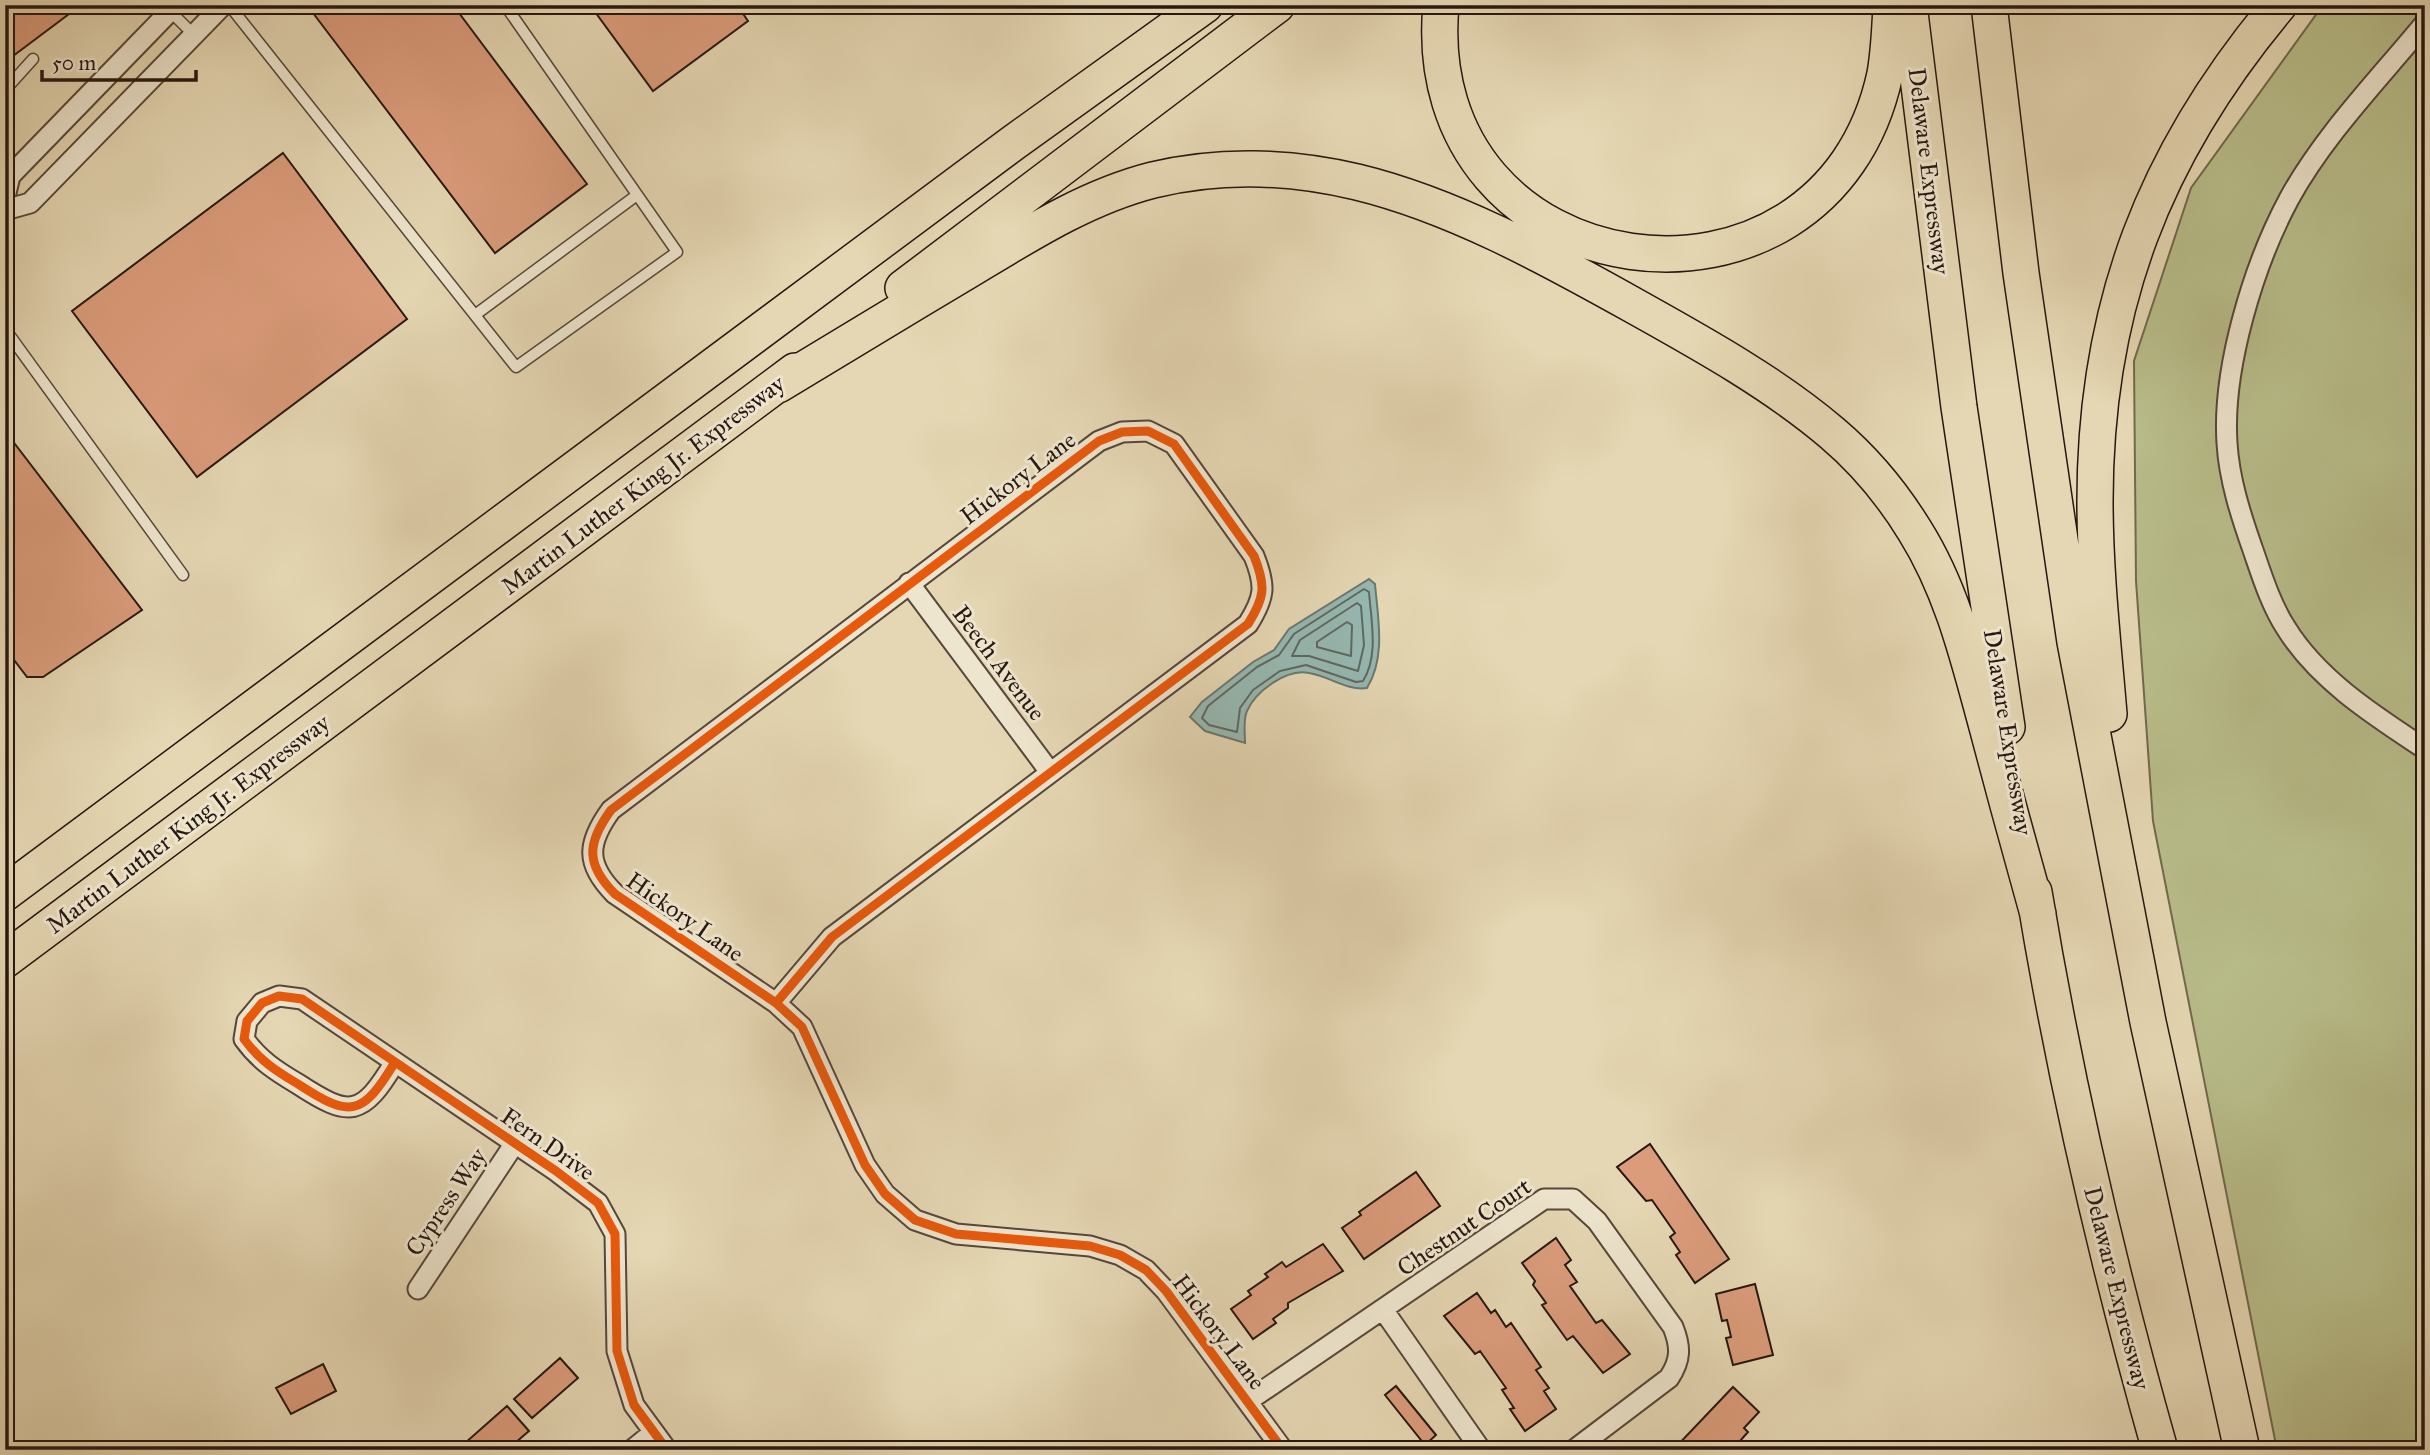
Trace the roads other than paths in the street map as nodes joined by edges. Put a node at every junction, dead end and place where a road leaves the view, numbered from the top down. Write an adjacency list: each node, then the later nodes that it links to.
1 (223, 5): 14 (street)
2 (229, 5): 21 (lane)
3 (505, 5): 18 (lane)
4 (1166, 5): 17 (highway)
5 (1205, 5): 17 (highway)
6 (1277, 5): 23 (highway, Martin Luther King Jr. Expressway)
7 (1441, 5): 8 (highway)
8 (1891, 5)
9 (1909, 5): 30 (highway, Delaware Expressway)
10 (1989, 5): 29 (highway)
11 (2279, 5): 29 (highway)
12 (173, 8): 14 (lane); 19 (street)
13 (2425, 23): 26 (street)
14 (194, 35): 20 (street)
15 (33, 60): 16 (lane)
16 (5, 90)
17 (1013, 143): 28 (highway)
18 (637, 195): 21 (lane); 21 (lane)
19 (5, 197)
20 (5, 210)
21 (475, 314)
22 (5, 329): 24 (lane)
23 (778, 385): 30 (highway); 31 (highway, Martin Luther King Jr. Expressway)
24 (183, 575)
25 (909, 583): 27 (street, Beech Avenue); 27 (street, Hickory Lane); 32 (street, Hickory Lane)
26 (2425, 749)
27 (1050, 772): 32 (street, Hickory Lane)
28 (5, 893)
29 (2124, 898): 45 (highway)
30 (2038, 914): 44 (highway, Delaware Expressway)
31 (5, 960)
32 (776, 1003): 37 (street, Hickory Lane)
33 (395, 1062): 33 (street, Fern Drive); 34 (street, Fern Drive)
34 (515, 1143): 35 (street, Cypress Way); 38 (street, Fern Drive)
35 (418, 1289)
36 (1384, 1311): 37 (street, Chestnut Court); 42 (street); 43 (street, Chestnut Court)
37 (1248, 1401): 41 (street, Hickory Lane)
38 (653, 1433): 39 (street); 40 (street, Fern Drive)
39 (632, 1450)
40 (667, 1450)
41 (1283, 1450)
42 (1481, 1450)
43 (1574, 1450)
44 (2161, 1450)
45 (2242, 1450)

